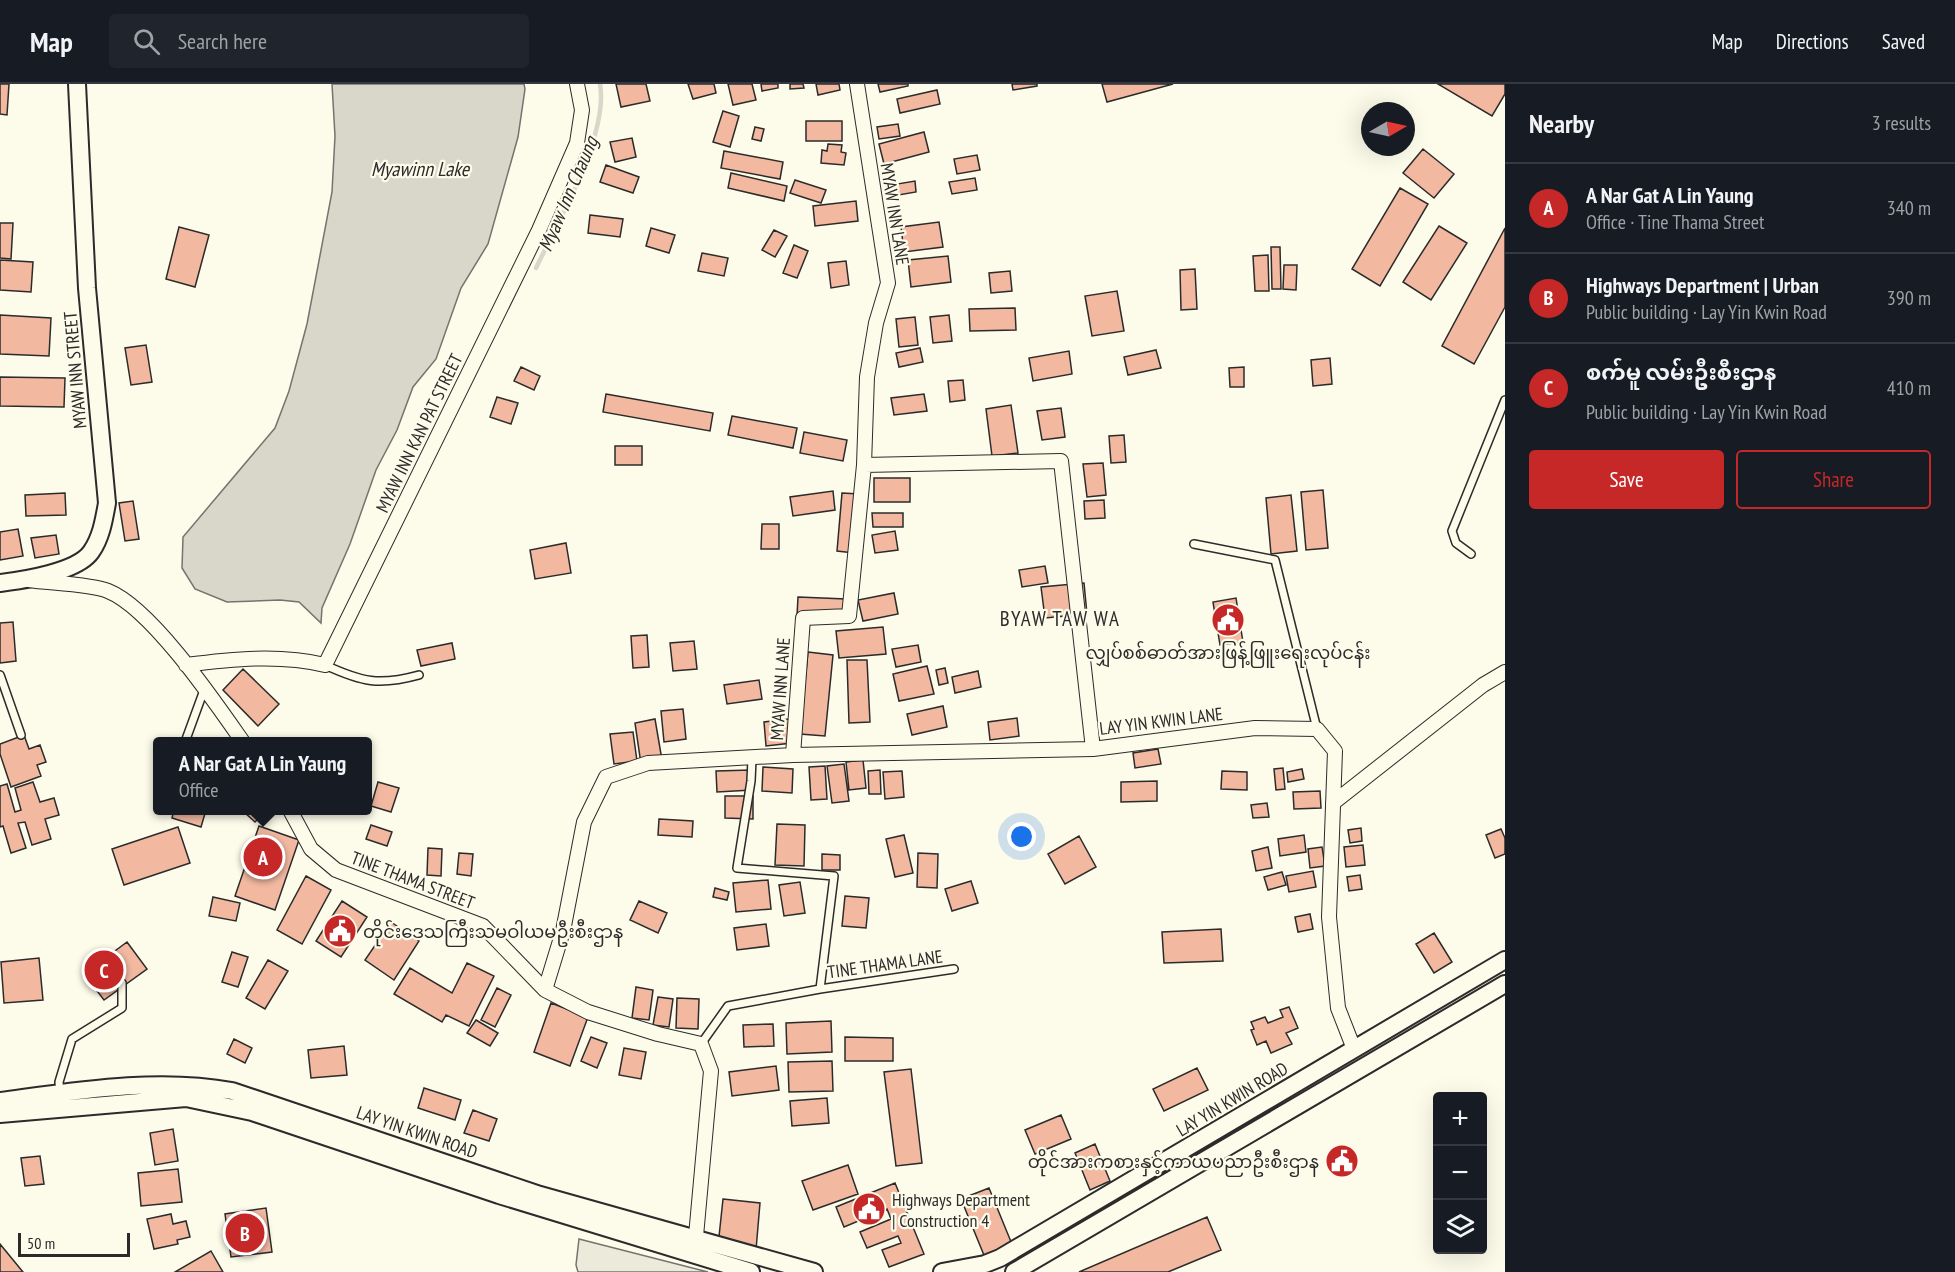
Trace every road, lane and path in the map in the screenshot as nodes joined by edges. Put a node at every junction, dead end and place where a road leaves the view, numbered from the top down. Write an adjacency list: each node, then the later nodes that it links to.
1 (77, 84): 8 (street, MYAW INN STREET)
2 (577, 84): 11 (street, MYAW INN KAN PAT STREET)
3 (858, 84): 5 (street, MYAW INN LANE)
4 (1505, 400): 7 (lane)
5 (864, 465): 20 (street, LAY YIN KWIN LANE); 21 (street, MYAW INN LANE)
6 (1194, 544): 16 (lane)
7 (1471, 554)
8 (24, 579): 9 (street, MYAW INN STREET); 10 (street)
9 (0, 583)
10 (186, 665): 11 (street); 15 (street)
11 (325, 665): 14 (lane)
12 (1505, 672): 23 (street)
13 (0, 675): 17 (lane)
14 (419, 675)
15 (205, 687): 18 (lane); 19 (street)
16 (1317, 729): 20 (street, LAY YIN KWIN LANE); 23 (street)
17 (21, 735)
18 (186, 737)
19 (240, 737)
20 (1093, 749): 21 (street)
21 (793, 755): 22 (street, MYAW INN LANE)
22 (752, 759): 29 (lane, TINE THAMA LANE); 30 (street, MYAW INN LANE)
23 (1333, 804): 32 (street)
24 (293, 815): 30 (street, TINE THAMA STREET)
25 (1505, 960): 32 (street, LAY YIN KWIN ROAD)
26 (954, 969): 29 (lane, TINE THAMA LANE)
27 (122, 983): 33 (lane)
28 (1505, 984): 40 (street, LAY YIN KWIN ROAD)
29 (820, 989): 31 (lane, TINE THAMA LANE)
30 (545, 990): 31 (street, TINE THAMA STREET)
31 (701, 1044): 36 (street)
32 (1354, 1049): 39 (street, LAY YIN KWIN ROAD)
33 (60, 1093): 34 (street, LAY YIN KWIN ROAD); 36 (street, LAY YIN KWIN ROAD)
34 (0, 1101)
35 (0, 1114): 36 (street, LAY YIN KWIN ROAD)
36 (695, 1247): 37 (street, LAY YIN KWIN ROAD); 38 (street, LAY YIN KWIN ROAD)
37 (751, 1272)
38 (814, 1272)
39 (942, 1272)
40 (1014, 1272)

